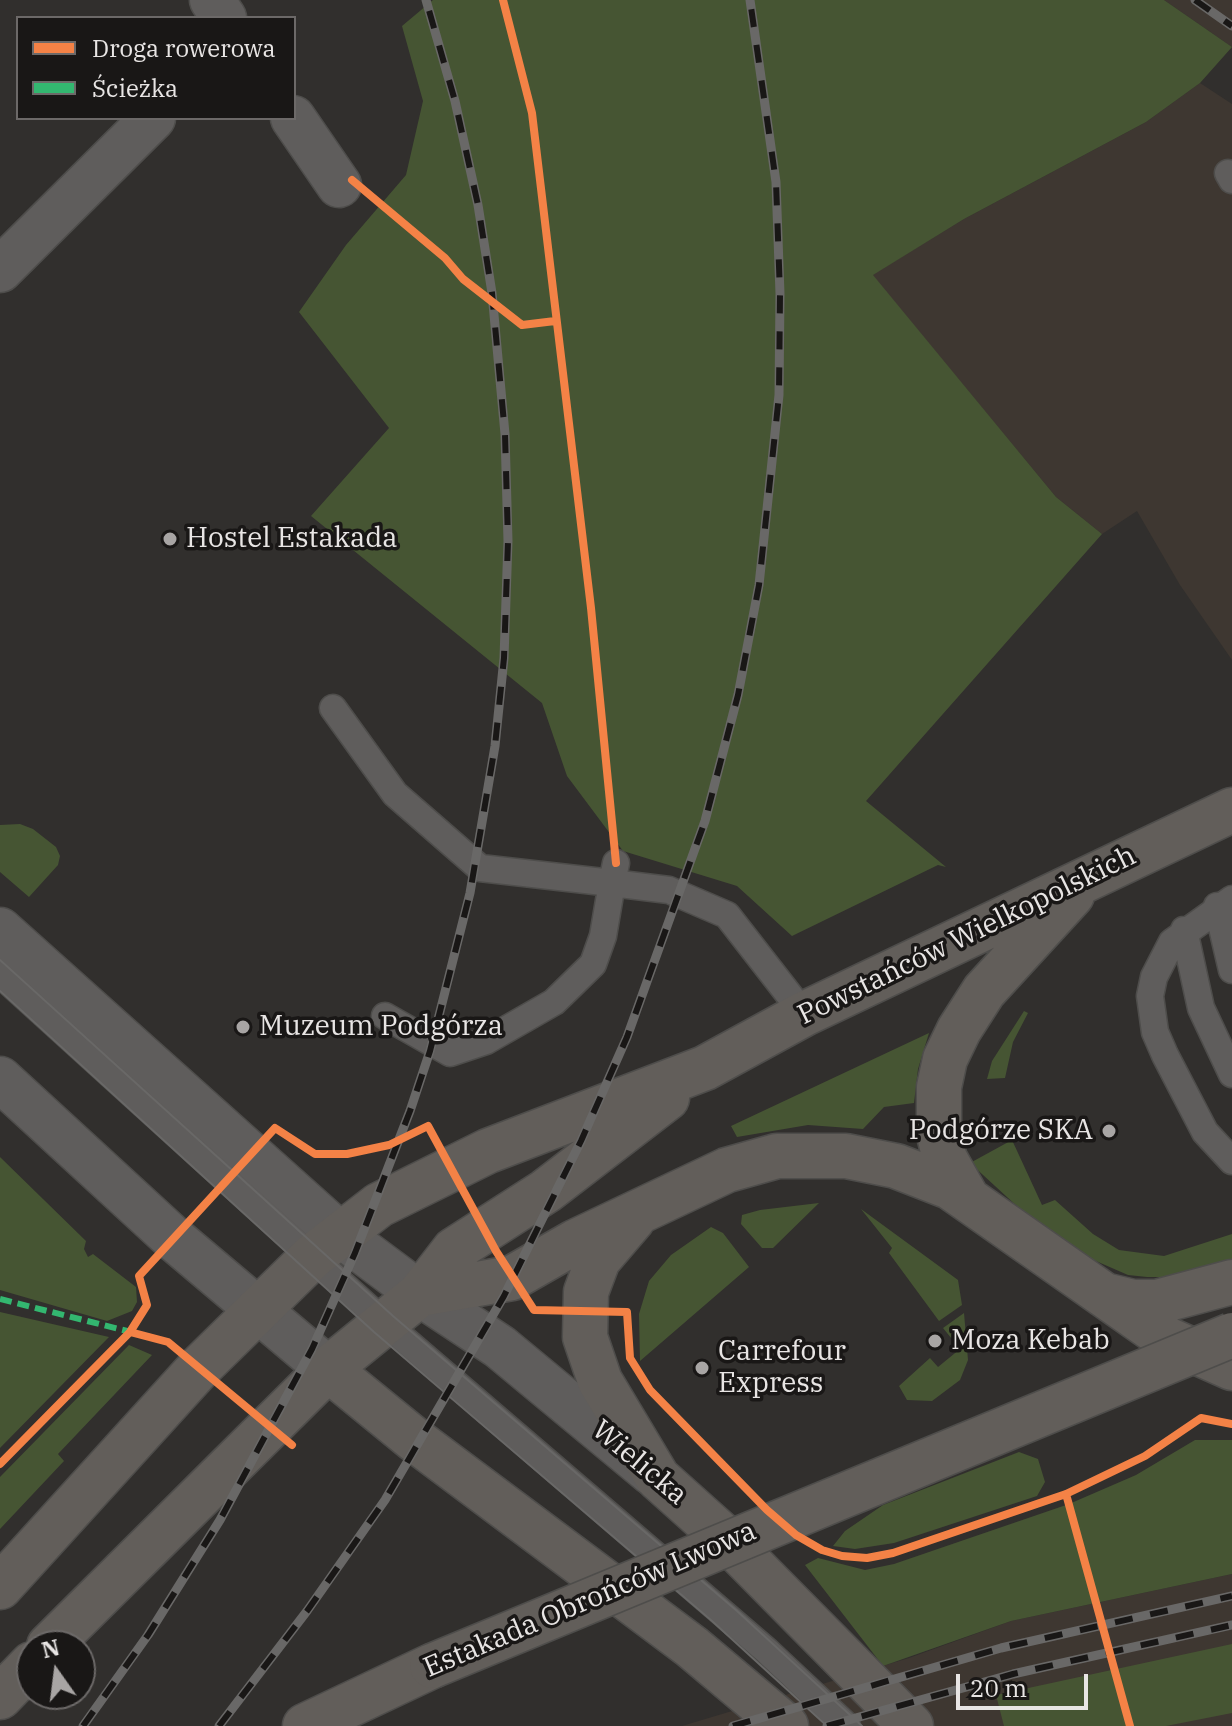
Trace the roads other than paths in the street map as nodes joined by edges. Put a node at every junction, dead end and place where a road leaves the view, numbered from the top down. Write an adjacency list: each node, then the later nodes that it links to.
1 (151, 120): 4 (street)
2 (294, 120): 3 (street)
3 (339, 185)
4 (0, 270)
5 (333, 708): 7 (lane)
6 (1232, 810): 8 (main road, Powstańców Wielkopolskich)
7 (614, 873): 14 (lane); 15 (lane)
8 (1090, 876): 14 (main road, Powstańców Wielkopolskich); 20 (main road)
9 (1225, 902): 11 (lane); 12 (lane)
10 (0, 930): 22 (street, Wielicka)
11 (1184, 930): 17 (lane); 19 (lane)
12 (1232, 970)
13 (0, 974): 22 (lane)
14 (804, 1014): 16 (main road, Powstańców Wielkopolskich)
15 (385, 1016)
16 (705, 1068): 22 (main road, Powstańców Wielkopolskich); 24 (main road, Powstańców Wielkopolskich)
17 (1232, 1074)
18 (0, 1079): 26 (street)
19 (1232, 1161)
20 (967, 1198): 21 (main road, Powstańców Wielkopolskich); 25 (main road, Powstańców Wielkopolskich)
21 (647, 1208): 24 (main road, Powstańców Wielkopolskich); 31 (main road, Powstańców Wielkopolskich)
22 (326, 1244): 24 (street, Wielicka); 26 (main road, Powstańców Wielkopolskich); 27 (lane)
23 (1232, 1282): 25 (main road)
24 (420, 1294): 27 (main road, Powstańców Wielkopolskich); 31 (street, Wielicka)
25 (1097, 1294): 29 (main road, Powstańców Wielkopolskich)
26 (258, 1311): 30 (street); 32 (main road, Powstańców Wielkopolskich)
27 (385, 1323): 30 (main road, Powstańców Wielkopolskich); 38 (lane)
28 (1232, 1335): 36 (main road, Estakada Obrońców Lwowa, bridge)
29 (1232, 1368)
30 (328, 1369): 33 (main road, Powstańców Wielkopolskich); 37 (main road)
31 (658, 1478): 39 (main road, Wielicka)
32 (0, 1587)
33 (65, 1630)
34 (16, 1680): 35 (main road)
35 (0, 1697)
36 (305, 1726)
37 (786, 1726)
38 (847, 1726)
39 (911, 1726)

